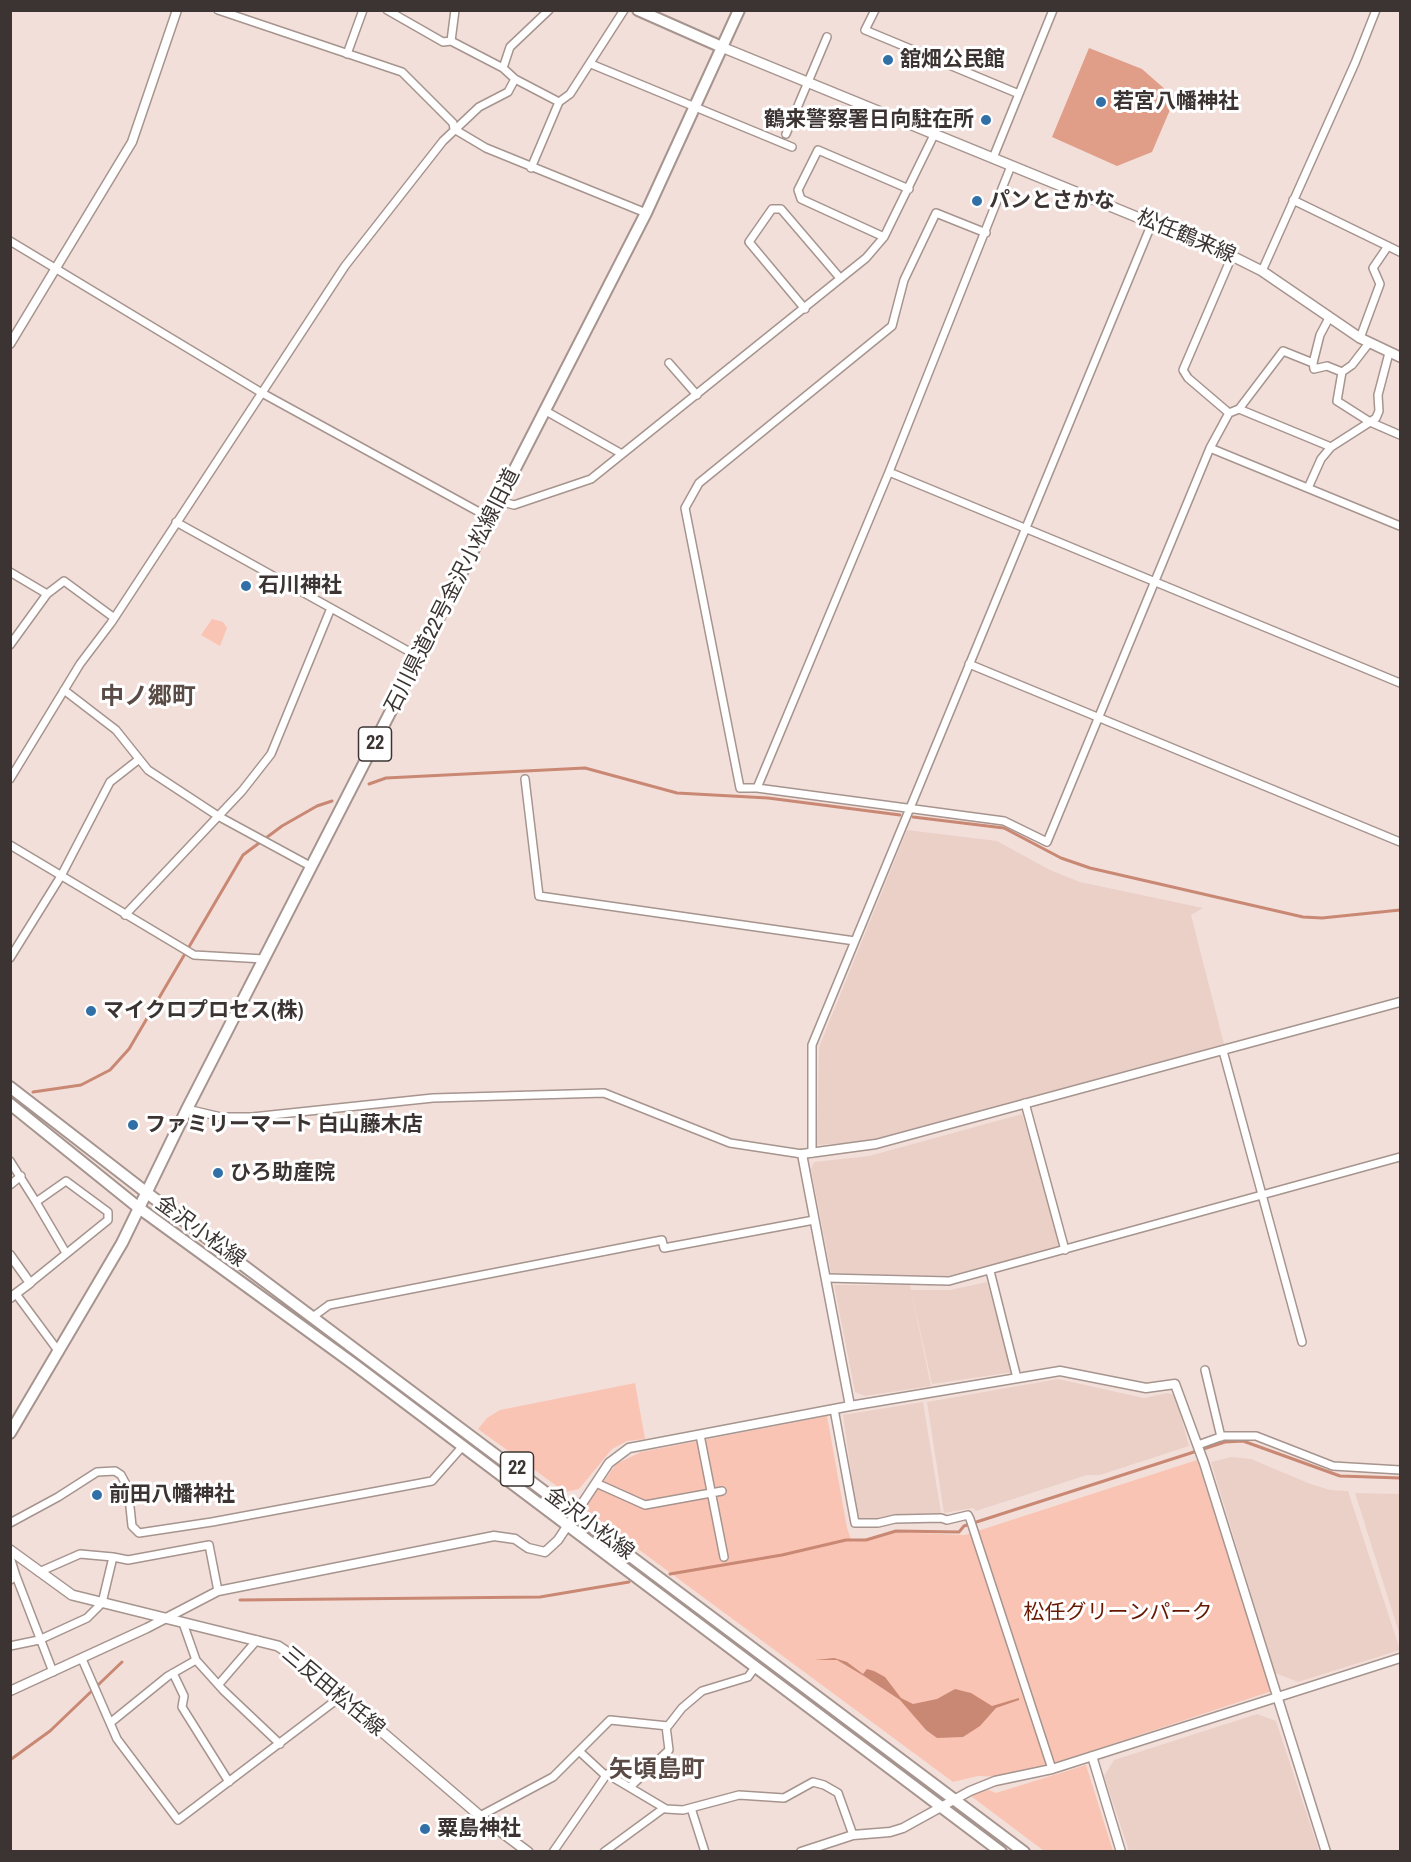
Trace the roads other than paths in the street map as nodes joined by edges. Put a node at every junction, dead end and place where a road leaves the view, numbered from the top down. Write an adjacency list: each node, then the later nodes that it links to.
1 (177, 10): 41 (street)
2 (218, 10): 16 (street)
3 (363, 10): 16 (street)
4 (387, 10): 14 (street)
5 (455, 10): 14 (street)
6 (549, 10): 18 (street)
7 (624, 10): 17 (street)
8 (638, 10): 15 (main road)
9 (739, 10): 15 (main road, 石川県道22号金沢小松線旧道)
10 (875, 10): 21 (street)
11 (1053, 10): 21 (street)
12 (1376, 10): 32 (street)
13 (827, 37): 20 (street)
14 (451, 41): 18 (street)
15 (724, 48): 20 (main road, 松任鶴来線); 23 (main road, 石川県道22号金沢小松線旧道 / 22)
16 (347, 54): 24 (street)
17 (591, 64): 22 (street); 23 (street)
18 (503, 68): 19 (street)
19 (515, 79): 22 (street); 24 (street)
20 (809, 82): 25 (street); 26 (main road, 松任鶴来線)
21 (1019, 94): 28 (street)
22 (559, 102): 30 (street)
23 (696, 107): 27 (street); 33 (main road, 石川県道22号金沢小松線旧道 / 22)
24 (454, 129): 30 (street); 54 (street)
25 (786, 134)
26 (934, 135): 28 (main road, 松任鶴来線); 31 (street)
27 (792, 147)
28 (993, 158): 29 (main road, 松任鶴来線)
29 (1011, 166): 34 (main road, 松任鶴来線); 35 (street)
30 (531, 168): 33 (street)
31 (909, 189): 36 (street); 36 (street)
32 (1293, 200): 38 (street); 42 (street)
33 (646, 213): 57 (main road, 石川県道22号金沢小松線旧道 / 22)
34 (1152, 223): 40 (main road, 松任鶴来線); 70 (street)
35 (986, 233): 64 (street); 85 (street)
36 (884, 237): 43 (street)
37 (10, 241): 41 (street)
38 (1388, 246): 39 (street); 46 (street)
39 (1401, 252)
40 (1232, 256): 42 (main road, 松任鶴来線); 58 (street)
41 (56, 268): 48 (street); 54 (street)
42 (1262, 271): 45 (main road, 松任鶴来線)
43 (840, 278): 44 (street); 44 (street)
44 (805, 309): 55 (street)
45 (1329, 318): 46 (main road, 松任鶴来線); 52 (street)
46 (1360, 338): 47 (main road, 松任鶴来線)
47 (1369, 343): 49 (main road, 松任鶴来線); 53 (street)
48 (10, 344)
49 (1389, 353): 50 (main road, 松任鶴来線); 59 (street)
50 (1401, 357)
51 (669, 363): 55 (street)
52 (1313, 363): 53 (street); 56 (street)
53 (1342, 372): 59 (street)
54 (262, 393): 67 (street); 68 (street)
55 (697, 395): 63 (street)
56 (1239, 409): 58 (street); 61 (street)
57 (544, 410): 63 (street); 66 (main road, 石川県道22号金沢小松線旧道 / 22)
58 (1229, 413): 62 (street)
59 (1370, 422): 60 (street); 61 (street)
60 (1401, 435)
61 (1331, 447): 65 (street)
62 (1210, 448): 65 (street); 72 (street)
63 (622, 454): 66 (street)
64 (889, 472): 70 (street); 85 (street)
65 (1308, 488): 69 (street)
66 (499, 501): 67 (main road, 石川県道22号金沢小松線旧道 / 22)
67 (490, 518): 77 (main road, 石川県道22号金沢小松線旧道 / 22)
68 (176, 522): 74 (street); 75 (street)
69 (1401, 526)
70 (1024, 527): 72 (street); 78 (street)
71 (10, 572): 73 (street)
72 (1154, 583): 79 (street); 81 (street)
73 (48, 594): 75 (street); 76 (street)
74 (331, 608): 77 (street); 87 (street)
75 (113, 618): 80 (street)
76 (10, 645)
77 (419, 657): 90 (main road, 石川県道22号金沢小松線旧道 / 22)
78 (969, 664): 81 (street); 86 (street)
79 (1401, 684)
80 (64, 690): 82 (street); 83 (street)
81 (1099, 719): 86 (street); 88 (street)
82 (138, 760): 87 (street); 91 (street)
83 (10, 779)
84 (525, 779): 93 (street)
85 (757, 788): 86 (street)
86 (911, 807): 93 (street)
87 (218, 816): 90 (street); 92 (street)
88 (1401, 842)
89 (10, 845): 91 (street)
90 (312, 867): 95 (main road, 石川県道22号金沢小松線旧道 / 22)
91 (61, 876): 92 (street); 94 (street)
92 (125, 915): 95 (street)
93 (855, 941): 102 (street)
94 (10, 958)
95 (264, 959): 101 (main road, 石川県道22号金沢小松線旧道 / 22)
96 (1401, 1002): 97 (street)
97 (1223, 1051): 99 (street); 109 (street)
98 (10, 1087): 108 (main road, 金沢小松線 / 22)
99 (1025, 1103): 102 (street); 113 (street)
100 (10, 1104): 111 (main road, 金沢小松線 / 22)
101 (188, 1109): 103 (street); 108 (main road, 石川県道22号金沢小松線旧道 / 22)
102 (812, 1153): 103 (street)
103 (802, 1154): 112 (street)
104 (1401, 1157): 109 (street)
105 (10, 1161): 106 (street)
106 (21, 1176): 107 (street); 110 (street)
107 (10, 1185)
108 (147, 1193): 111 (main road, 石川県道22号金沢小松線旧道 / 22); 120 (main road, 金沢小松線 / 22)
109 (1263, 1196): 113 (street); 121 (street)
110 (36, 1202): 114 (street); 114 (street)
111 (139, 1209): 122 (main road, 石川県道22号金沢小松線旧道 / 22); 130 (main road, 金沢小松線 / 22)
112 (814, 1220): 117 (street); 120 (street)
113 (1065, 1250): 116 (street)
114 (66, 1253): 118 (street)
115 (10, 1255): 118 (street)
116 (990, 1271): 117 (street); 124 (street)
117 (827, 1278): 125 (street)
118 (30, 1283): 119 (street)
119 (13, 1296): 122 (street)
120 (314, 1316): 136 (main road, 金沢小松線 / 22)
121 (1302, 1342)
122 (59, 1353): 127 (main road, 石川県道22号金沢小松線旧道 / 22)
123 (1205, 1370): 129 (street)
124 (1017, 1378): 125 (street); 131 (street)
125 (850, 1406): 126 (street)
126 (834, 1410): 128 (street); 167 (street)
127 (10, 1433)
128 (700, 1435): 133 (street); 135 (street)
129 (1221, 1437): 131 (street); 132 (street)
130 (462, 1447): 137 (street); 138 (main road, 金沢小松線 / 22)
131 (1199, 1450): 160 (street)
132 (1401, 1470)
133 (596, 1483): 135 (street); 136 (street)
134 (722, 1491): 135 (street)
135 (712, 1494): 142 (street)
136 (576, 1513): 138 (street); 171 (main road, 金沢小松線 / 22)
137 (10, 1523)
138 (568, 1525): 145 (street); 155 (main road, 金沢小松線 / 22)
139 (10, 1550): 143 (main road, 三反田松任線)
140 (10, 1557): 144 (street)
141 (113, 1557): 143 (street); 145 (street); 146 (street)
142 (724, 1557)
143 (39, 1572): 146 (main road, 三反田松任線)
144 (13, 1578): 149 (street)
145 (218, 1591): 147 (street)
146 (102, 1603): 147 (main road, 三反田松任線); 149 (street)
147 (161, 1618): 148 (main road, 三反田松任線); 153 (street)
148 (183, 1623): 150 (main road, 三反田松任線); 154 (street)
149 (39, 1640): 151 (street); 156 (street)
150 (257, 1640): 158 (street); 161 (main road, 三反田松任線)
151 (10, 1646)
152 (1401, 1658): 160 (street)
153 (82, 1659): 156 (street); 162 (street)
154 (196, 1660): 157 (street); 158 (street)
155 (756, 1666): 163 (street); 172 (main road, 金沢小松線 / 22)
156 (53, 1672): 159 (street)
157 (173, 1673): 162 (street); 169 (street)
158 (219, 1684): 164 (street)
159 (10, 1691)
160 (1278, 1697): 166 (street); 185 (street)
161 (339, 1698): 164 (street); 175 (main road, 三反田松任線)
162 (110, 1723): 169 (street)
163 (666, 1726): 165 (street); 170 (street)
164 (280, 1744): 169 (street)
165 (579, 1751): 168 (street); 175 (street)
166 (1092, 1756): 167 (street); 184 (street)
167 (1052, 1769): 171 (street)
168 (606, 1776): 170 (street); 178 (street)
169 (229, 1782)
170 (630, 1787): 173 (street)
171 (955, 1800): 172 (street); 183 (main road, 金沢小松線 / 22)
172 (942, 1806): 176 (street); 182 (main road, 金沢小松線 / 22)
173 (664, 1808): 174 (street); 179 (street)
174 (691, 1808): 176 (street); 180 (street)
175 (480, 1816): 177 (main road, 三反田松任線)
176 (853, 1835): 181 (street)
177 (528, 1851)
178 (553, 1851)
179 (604, 1851)
180 (705, 1851)
181 (801, 1851)
182 (1001, 1851)
183 (1024, 1851)
184 (1121, 1851)
185 (1326, 1851)

